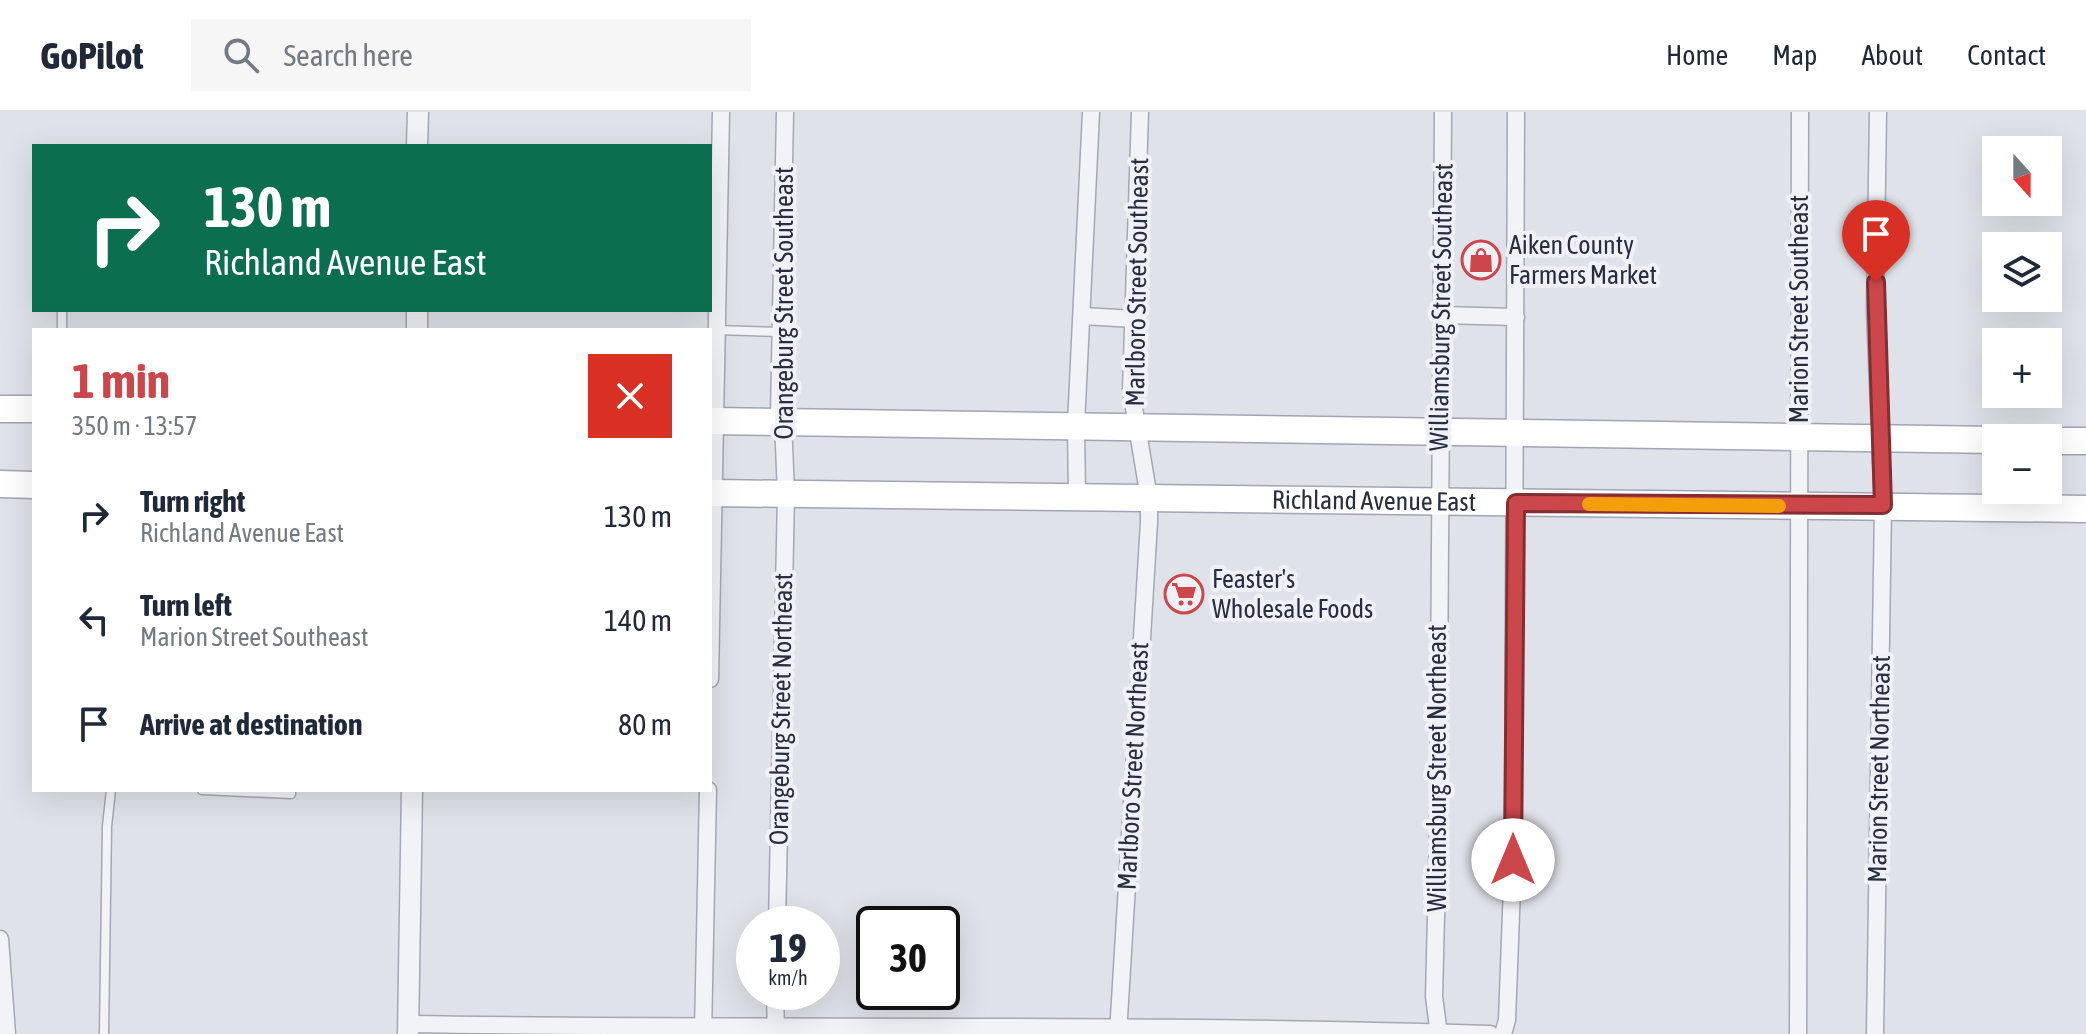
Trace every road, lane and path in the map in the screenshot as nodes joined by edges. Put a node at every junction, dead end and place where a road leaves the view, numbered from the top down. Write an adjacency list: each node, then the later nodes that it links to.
1 (418, 112): 10 (street)
2 (721, 112): 15 (street)
3 (785, 112): 16 (street, Orangeburg Street Southeast)
4 (1091, 112): 12 (street, Marlboro Street Southeast)
5 (1140, 112): 14 (street, Marlboro Street Southeast)
6 (1443, 112): 11 (street, Williamsburg Street Southeast)
7 (1516, 112): 13 (street)
8 (1800, 112): 25 (street, Marion Street Southeast)
9 (1878, 112): 26 (street)
10 (417, 144)
11 (1441, 315): 13 (street); 23 (street, Williamsburg Street Southeast)
12 (1083, 316): 14 (street); 21 (street, Marlboro Street Southeast)
13 (1516, 317): 24 (street)
14 (1134, 319): 22 (street, Marlboro Street Southeast)
15 (716, 330): 16 (lane); 19 (street)
16 (782, 332): 20 (street, Orangeburg Street Southeast)
17 (0, 409): 18 (main road)
18 (32, 409)
19 (712, 421): 20 (main road); 32 (street)
20 (783, 421): 21 (main road); 33 (street, Orangeburg Street Southeast)
21 (1076, 425): 22 (main road); 34 (street, Marlboro Street Southeast)
22 (1137, 426): 23 (main road); 35 (street, Marlboro Street Southeast)
23 (1439, 434): 24 (main road); 36 (street, Williamsburg Street Southeast)
24 (1515, 434): 25 (main road); 37 (street)
25 (1800, 437): 26 (main road); 39 (street, Marion Street Southeast)
26 (1880, 438): 27 (main road); 38 (street)
27 (1982, 440)
28 (2062, 441): 29 (main road)
29 (2086, 441)
30 (0, 484): 31 (main road)
31 (32, 485)
32 (712, 493): 33 (main road, Richland Avenue East)
33 (786, 494): 34 (main road, Richland Avenue East); 46 (street, Orangeburg Street Northeast)
34 (1077, 497): 35 (main road, Richland Avenue East)
35 (1149, 498): 36 (main road, Richland Avenue East); 50 (street, Marlboro Street Northeast)
36 (1438, 502): 37 (main road, Richland Avenue East); 53 (street, Williamsburg Street Northeast)
37 (1516, 503): 39 (main road, Richland Avenue East); 57 (street)
38 (1883, 505): 39 (main road, Richland Avenue East); 40 (main road, Richland Avenue East); 59 (street, Marion Street Northeast)
39 (1802, 506): 58 (street)
40 (2086, 509)
41 (111, 792): 55 (lane)
42 (250, 792): 43 (lane)
43 (291, 792)
44 (412, 792): 49 (street)
45 (708, 792): 51 (street)
46 (777, 906)
47 (0, 939): 54 (street)
48 (775, 1010): 52 (street)
49 (408, 1029): 51 (street)
50 (1118, 1031): 52 (street); 53 (street)
51 (703, 1032): 52 (street)
52 (776, 1032)
53 (1439, 1033): 56 (street)
54 (7, 1034)
55 (104, 1034)
56 (1490, 1034)
57 (1503, 1034)
58 (1798, 1034)
59 (1875, 1034)

